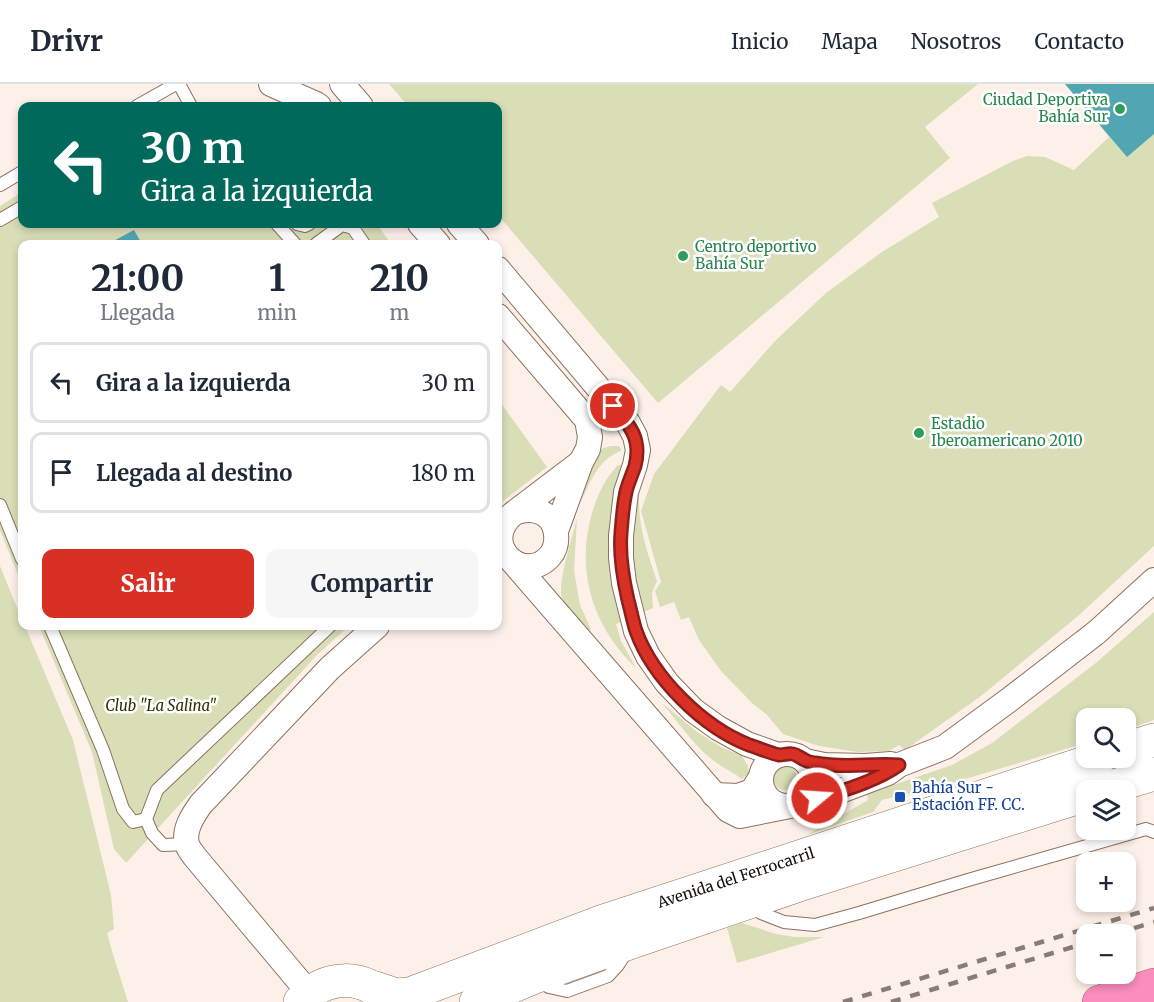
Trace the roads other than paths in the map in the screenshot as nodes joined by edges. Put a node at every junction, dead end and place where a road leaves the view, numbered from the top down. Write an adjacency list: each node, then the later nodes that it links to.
1 (177, 84): 4 (lane); 5 (lane)
2 (271, 84): 6 (street)
3 (342, 84): 7 (street)
4 (144, 102)
5 (188, 102)
6 (312, 102)
7 (358, 102)
8 (18, 174): 9 (lane)
9 (0, 185)
10 (18, 209): 11 (lane)
11 (0, 220)
12 (281, 228): 16 (lane)
13 (338, 228): 17 (lane)
14 (424, 228): 18 (street)
15 (463, 228): 19 (street)
16 (291, 240)
17 (321, 240)
18 (434, 240)
19 (473, 240)
20 (502, 274): 35 (street)
21 (502, 321): 22 (street)
22 (581, 462): 24 (street); 25 (street)
23 (0, 505): 26 (lane)
24 (506, 519): 25 (street)
25 (555, 541): 27 (street); 29 (street)
26 (18, 549)
27 (505, 556): 29 (street)
28 (1154, 580): 37 (street)
29 (564, 621): 42 (street)
30 (52, 630): 45 (lane)
31 (326, 630): 45 (lane)
32 (373, 630): 47 (street)
33 (1154, 740): 34 (street)
34 (1136, 746)
35 (778, 755): 36 (street); 40 (street)
36 (805, 761): 37 (street); 44 (street)
37 (899, 765): 44 (street)
38 (1076, 766): 50 (street, Avenida del Ferrocarril)
39 (1154, 774): 41 (street)
40 (760, 777): 42 (street); 44 (street)
41 (1134, 780)
42 (714, 795): 44 (street)
43 (1076, 798): 48 (street, Avenida del Ferrocarril)
44 (794, 805)
45 (146, 819): 47 (lane)
46 (1151, 828): 48 (lane)
47 (187, 844): 51 (street)
48 (746, 903): 52 (street, Avenida del Ferrocarril)
49 (1154, 985): 53 (highway)
50 (382, 995): 51 (street, Avenida del Ferrocarril)
51 (304, 997)
52 (476, 1002)
53 (1099, 1002)

